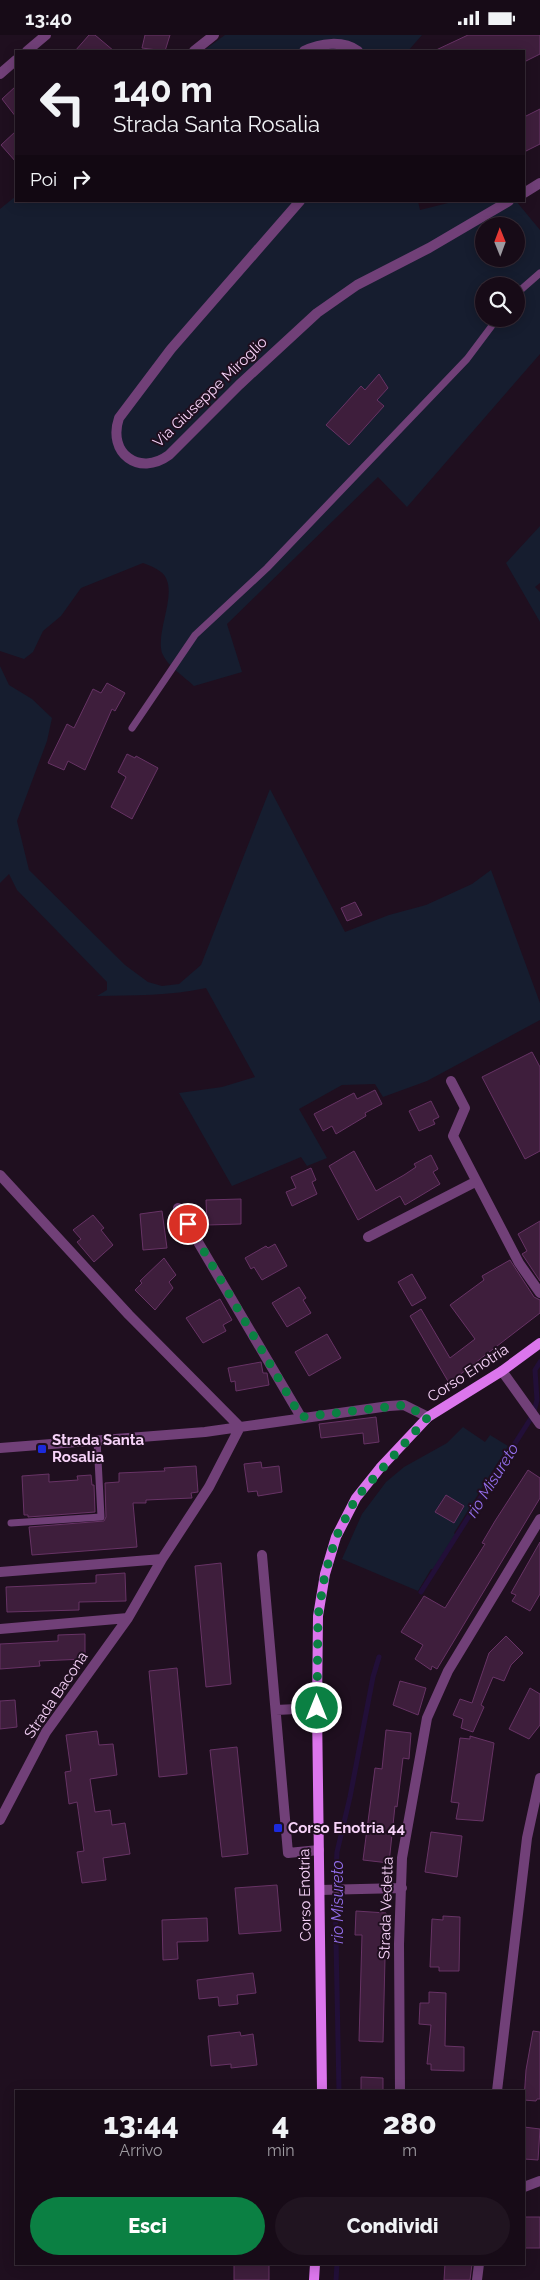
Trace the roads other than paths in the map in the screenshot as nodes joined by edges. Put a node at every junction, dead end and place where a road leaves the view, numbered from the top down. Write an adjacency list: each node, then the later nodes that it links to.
1 (46, 35): 3 (street)
2 (214, 35): 4 (street)
3 (28, 50)
4 (195, 50)
5 (306, 50): 6 (street)
6 (356, 50)
7 (15, 61): 8 (street)
8 (0, 74)
9 (540, 183): 10 (street)
10 (525, 192)
11 (299, 202): 12 (street, Via Giuseppe Miroglio)
12 (507, 202)
13 (540, 273): 14 (lane)
14 (525, 286)
15 (491, 327): 16 (lane)
16 (132, 728)
17 (451, 1081): 19 (street)
18 (0, 1175): 28 (street)
19 (475, 1182): 21 (street); 22 (street)
20 (178, 1208): 25 (street)
21 (368, 1237)
22 (540, 1293)
23 (540, 1343): 24 (main road, Corso Enotria)
24 (502, 1371): 26 (main road, Corso Enotria); 27 (street)
25 (301, 1417): 26 (street); 28 (street)
26 (428, 1417): 38 (main road, Corso Enotria)
27 (538, 1422)
28 (240, 1427): 29 (street); 34 (street, Strada Bacona)
29 (97, 1440): 30 (street); 32 (lane)
30 (0, 1448)
31 (540, 1519): 43 (street, Strada Vedetta)
32 (11, 1523)
33 (262, 1555): 39 (street)
34 (162, 1559): 35 (street); 36 (street, Strada Bacona)
35 (0, 1572)
36 (128, 1618): 37 (street); 41 (street, Strada Bacona)
37 (0, 1629)
38 (317, 1708): 39 (street); 42 (main road, Corso Enotria)
39 (276, 1710): 42 (street)
40 (540, 1777): 47 (street)
41 (0, 1820)
42 (319, 1850): 44 (main road, Corso Enotria)
43 (402, 1888): 44 (street); 46 (street, Strada Vedetta)
44 (324, 1890): 45 (main road, Corso Enotria)
45 (322, 2090)
46 (400, 2090)
47 (497, 2090)
48 (540, 2181): 49 (street)
49 (525, 2187)
50 (315, 2265): 52 (main road)
51 (479, 2265): 53 (street)
52 (314, 2280)
53 (477, 2280)

